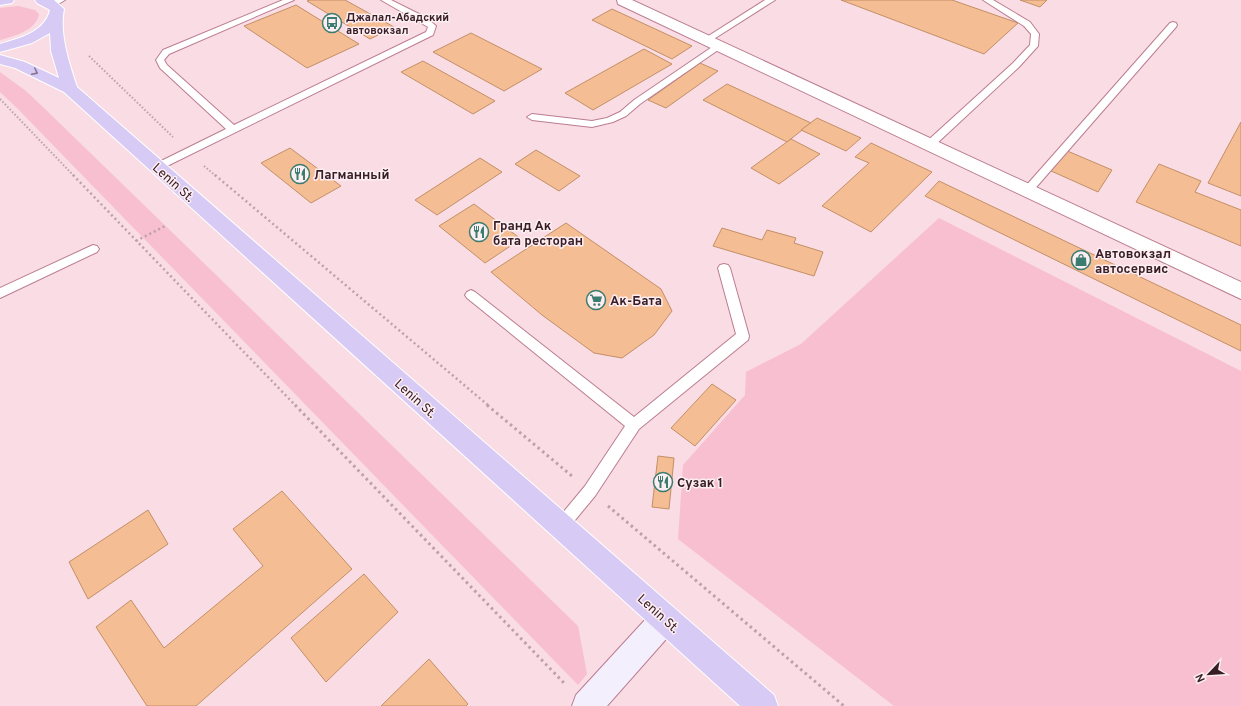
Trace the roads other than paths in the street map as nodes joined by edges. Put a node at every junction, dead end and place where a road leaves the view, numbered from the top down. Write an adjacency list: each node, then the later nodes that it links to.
1 (7, 0): 6 (highway)
2 (290, 0): 15 (lane)
3 (385, 0): 15 (lane)
4 (771, 0): 10 (lane)
5 (987, 0): 16 (lane)
6 (0, 1)
7 (622, 1): 10 (street)
8 (50, 3): 11 (highway); 13 (highway)
9 (1173, 25): 18 (lane)
10 (712, 43): 14 (lane); 16 (street)
11 (0, 48)
12 (0, 59): 13 (highway, Lenin St., one-way to 13)
13 (70, 89): 17 (highway, Lenin St.)
14 (532, 117)
15 (233, 130): 17 (lane)
16 (929, 145): 18 (street)
17 (157, 167): 25 (highway, Lenin St.)
18 (1028, 190): 21 (street)
19 (93, 249): 22 (lane)
20 (724, 268): 24 (lane)
21 (1241, 291)
22 (0, 293)
23 (471, 295): 24 (lane)
24 (634, 424): 25 (lane)
25 (561, 526): 26 (highway, Lenin St.)
26 (665, 619): 27 (street); 28 (highway, Lenin St.)
27 (587, 706)
28 (763, 706)

